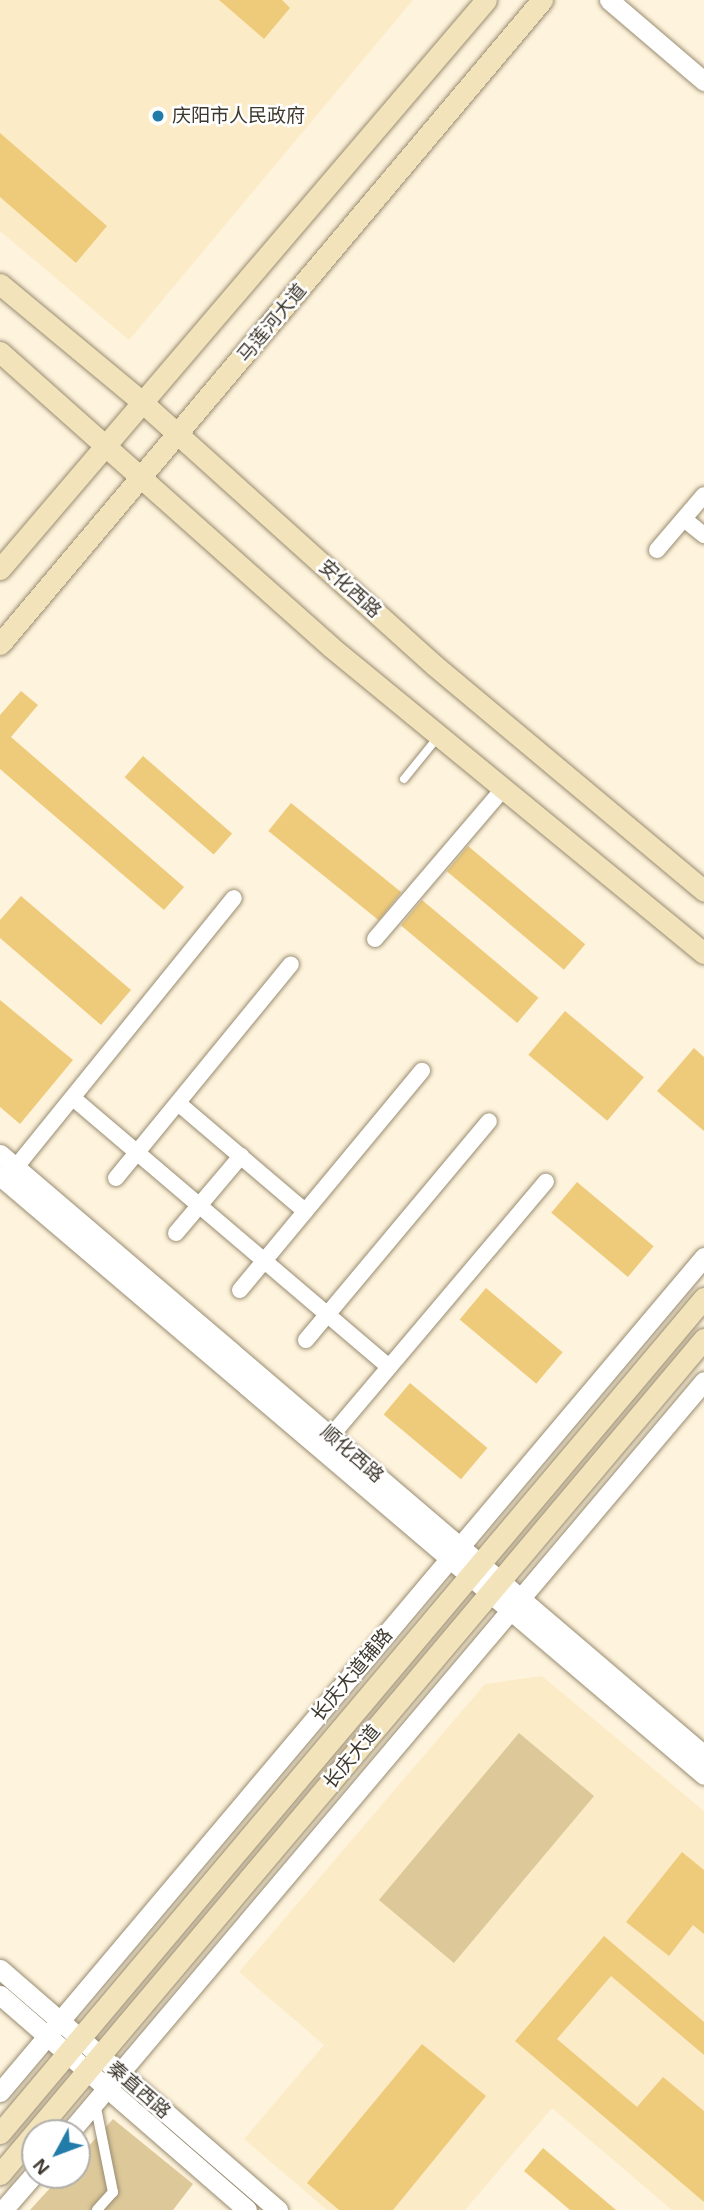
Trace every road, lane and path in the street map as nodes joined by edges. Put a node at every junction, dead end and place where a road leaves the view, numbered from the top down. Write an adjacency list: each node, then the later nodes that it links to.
1 (486, 0): 9 (main road)
2 (542, 0): 10 (main road, 马莲河大道)
3 (609, 0): 6 (street)
4 (627, 0): 5 (street)
5 (704, 66)
6 (704, 81)
7 (0, 284): 9 (main road, 安化西路)
8 (0, 352): 11 (main road)
9 (142, 402): 10 (main road, 安化西路); 11 (main road)
10 (178, 434): 12 (main road, 马莲河大道); 22 (main road, 安化西路)
11 (107, 443): 12 (main road); 17 (main road)
12 (144, 476): 18 (main road, 马莲河大道); 19 (main road)
13 (704, 495): 14 (street)
14 (684, 519): 15 (street); 16 (street)
15 (704, 535)
16 (657, 550)
17 (0, 569)
18 (0, 644)
19 (439, 735): 20 (lane); 21 (main road)
20 (404, 779)
21 (504, 788): 24 (street); 25 (main road)
22 (704, 891)
23 (234, 898): 28 (street)
24 (375, 939)
25 (704, 953)
26 (291, 964): 29 (street)
27 (422, 1071): 38 (street)
28 (73, 1098): 31 (street); 34 (street)
29 (178, 1103): 31 (street); 33 (street)
30 (489, 1121): 44 (street)
31 (137, 1152): 35 (street); 37 (street)
32 (0, 1154): 34 (street, 顺化西路)
33 (241, 1156): 37 (street); 38 (street)
34 (8, 1171): 49 (street, 顺化西路); 50 (street, 顺化西路)
35 (116, 1178)
36 (546, 1182): 47 (street)
37 (199, 1205): 39 (street); 41 (street)
38 (305, 1211): 41 (street)
39 (176, 1233)
40 (704, 1257): 50 (street, 长庆大道辅路)
41 (264, 1261): 42 (street); 44 (street)
42 (240, 1290)
43 (704, 1298): 51 (main road, 长庆大道)
44 (327, 1315): 46 (street); 47 (street)
45 (704, 1339): 52 (main road, 长庆大道)
46 (306, 1340)
47 (389, 1367): 49 (street)
48 (704, 1381): 53 (street)
49 (331, 1436): 50 (street, 顺化西路)
50 (454, 1553): 51 (street, 顺化西路); 58 (street, 长庆大道辅路)
51 (474, 1571): 52 (street, 顺化西路); 59 (main road, 长庆大道)
52 (494, 1588): 53 (street, 顺化西路); 60 (main road, 长庆大道)
53 (514, 1605): 54 (street, 顺化西路); 55 (street, 顺化西路); 61 (street)
54 (704, 1755)
55 (704, 1775)
56 (0, 1969): 58 (street, 秦直西路)
57 (0, 1995): 58 (street, 秦直西路)
58 (54, 2029): 59 (street, 秦直西路); 62 (street, 长庆大道辅路)
59 (74, 2046): 60 (street, 秦直西路); 64 (main road, 长庆大道)
60 (93, 2063): 61 (street, 秦直西路); 65 (main road, 长庆大道)
61 (107, 2088): 63 (street); 68 (street); 69 (street, 秦直西路); 70 (street, 秦直西路)
62 (0, 2092)
63 (81, 2119)
64 (0, 2133)
65 (0, 2174)
66 (21, 2189): 67 (street)
67 (3, 2210)
68 (97, 2210)
69 (247, 2210)
70 (278, 2210)

